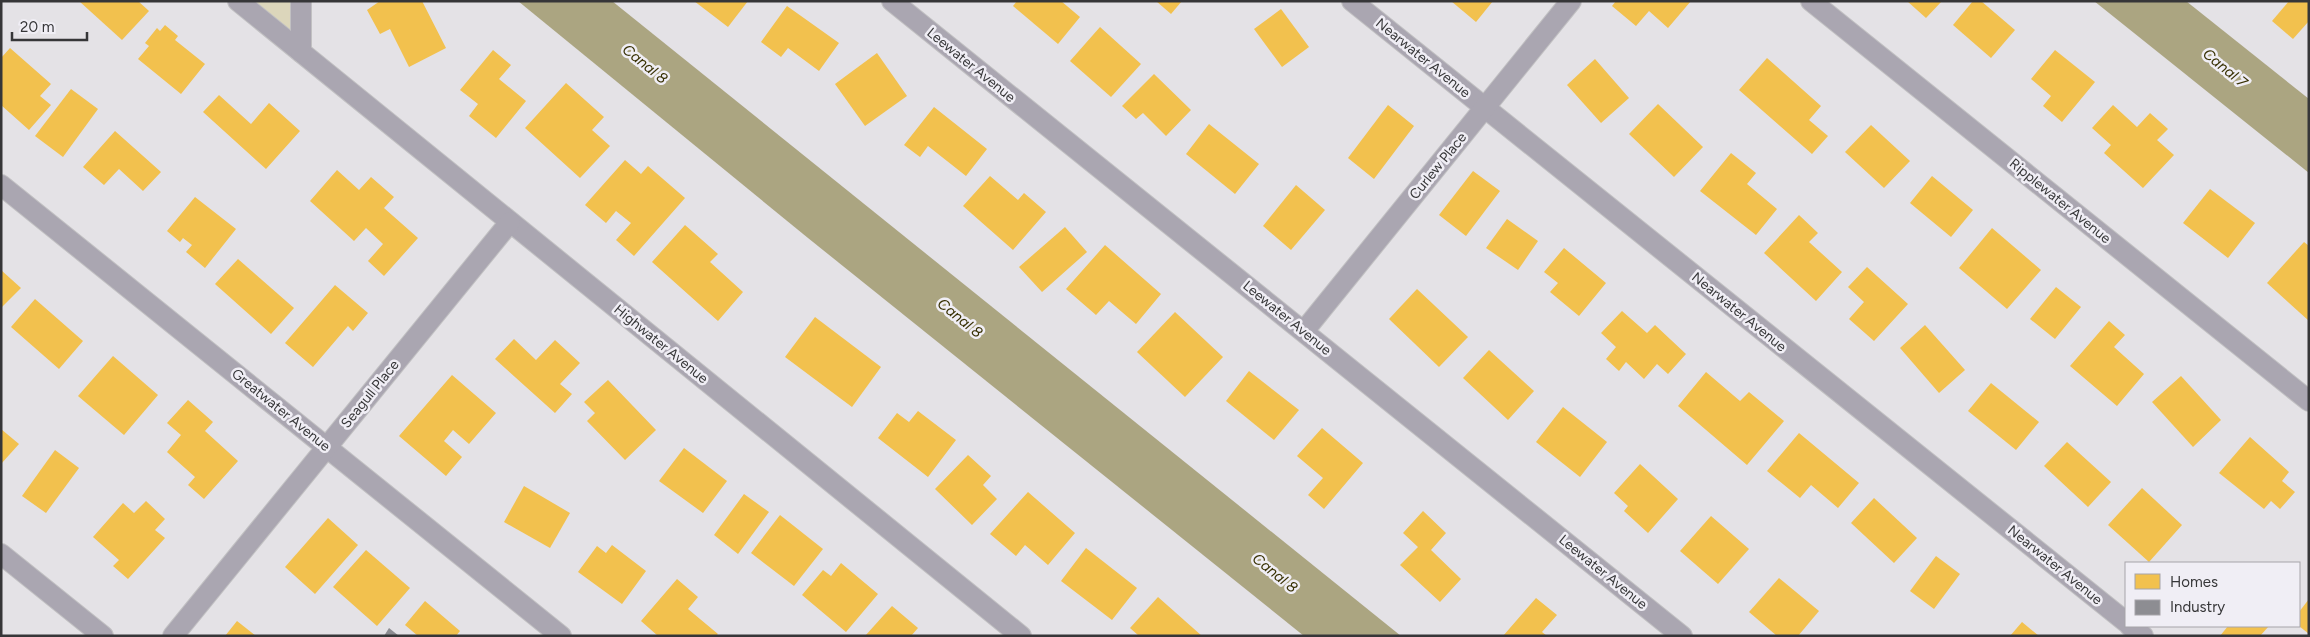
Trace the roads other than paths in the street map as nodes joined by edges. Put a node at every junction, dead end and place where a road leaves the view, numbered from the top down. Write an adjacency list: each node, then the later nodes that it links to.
1 (238, 1): 7 (street, Highwater Avenue)
2 (301, 1): 7 (street)
3 (892, 1): 11 (street, Leewater Avenue)
4 (1352, 1): 8 (street, Nearwater Avenue)
5 (1571, 1): 8 (street, Curlew Place)
6 (1811, 1): 12 (street, Ripplewater Avenue)
7 (301, 52): 10 (street, Highwater Avenue)
8 (1485, 108): 11 (street, Curlew Place); 15 (street, Nearwater Avenue)
9 (1, 185): 13 (street, Greatwater Avenue)
10 (510, 222): 13 (street, Seagull Place); 20 (street, Highwater Avenue)
11 (1304, 331): 21 (street, Leewater Avenue)
12 (2309, 401)
13 (327, 447): 18 (street, Seagull Place); 19 (street, Greatwater Avenue)
14 (1, 554): 17 (street)
15 (2125, 621)
16 (2131, 627): 22 (street)
17 (103, 636)
18 (173, 636)
19 (561, 636)
20 (1021, 636)
21 (1682, 636)
22 (2143, 636)

